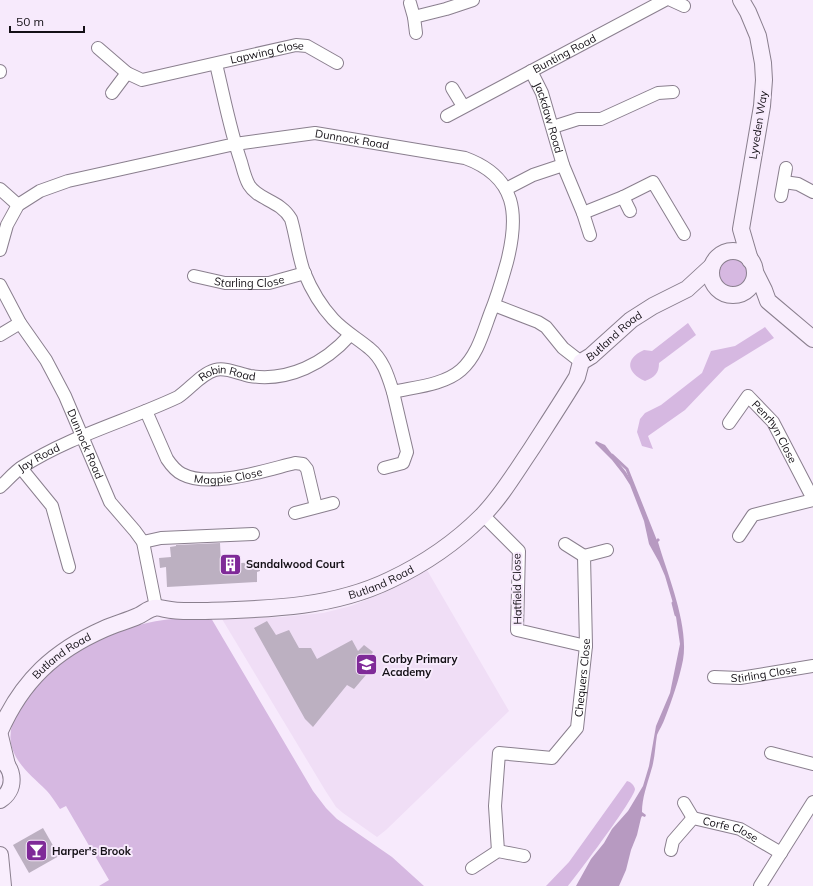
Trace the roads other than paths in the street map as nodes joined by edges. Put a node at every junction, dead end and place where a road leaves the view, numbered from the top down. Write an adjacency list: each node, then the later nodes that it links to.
1 (473, 0): 7 (street)
2 (665, 0): 12 (street, Bunting Road)
3 (671, 0): 6 (street)
4 (741, 0): 32 (street, Lyveden Way)
5 (410, 3): 7 (street)
6 (684, 6)
7 (414, 17): 8 (street)
8 (416, 33)
9 (98, 48): 13 (street, Lapwing Close)
10 (337, 63): 11 (street, Lapwing Close)
11 (216, 64): 13 (street, Lapwing Close); 20 (street, Lapwing Close)
12 (530, 71): 17 (street, Bunting Road); 19 (street, Jackdaw Road)
13 (127, 73): 16 (street)
14 (452, 88): 17 (street)
15 (673, 92): 19 (street)
16 (112, 93)
17 (464, 106): 18 (street, Bunting Road)
18 (447, 116)
19 (553, 128): 21 (street, Jackdaw Road)
20 (234, 144): 25 (street, Dunnock Road); 29 (street, Dunnock Road); 39 (street, Lapwing Close)
21 (563, 164): 25 (street, Jackdaw Road); 31 (street, Jackdaw Road)
22 (786, 168): 23 (street)
23 (784, 182): 26 (street); 27 (street)
24 (0, 189): 29 (street)
25 (506, 190): 46 (street, Dunnock Road)
26 (813, 192)
27 (781, 196)
28 (624, 197): 30 (street); 31 (street); 33 (street)
29 (18, 205): 35 (street, Dunnock Road)
30 (630, 210)
31 (582, 213): 34 (street, Jackdaw Road)
32 (741, 229): 36 (street, Lyveden Way); 38 (street, Lyveden Way)
33 (684, 234)
34 (590, 235)
35 (0, 250)
36 (723, 253): 37 (street); 38 (street)
37 (712, 266): 42 (street, Butland Road); 43 (street)
38 (753, 266): 44 (street); 45 (street, Lyveden Way)
39 (304, 272): 40 (street, Starling Close); 49 (street, Lapwing Close)
40 (194, 276)
41 (0, 285): 47 (street, Dunnock Road)
42 (687, 289): 43 (street); 51 (street, Butland Road)
43 (722, 293): 44 (street)
44 (739, 295): 45 (street, Lyveden Way)
45 (768, 301): 50 (street, Lyveden Way)
46 (494, 305): 51 (street); 52 (street, Dunnock Road)
47 (20, 323): 48 (street); 55 (street, Dunnock Road)
48 (0, 335)
49 (350, 335): 52 (street, Lapwing Close); 53 (street, Robin Road)
50 (813, 339)
51 (581, 362): 63 (street, Butland Road)
52 (393, 392): 57 (street, Lapwing Close)
53 (146, 411): 55 (street, Robin Road); 61 (street, Magpie Close)
54 (729, 423): 59 (street, Penrhyn Close)
55 (83, 436): 56 (street, Jay Road); 66 (street, Dunnock Road)
56 (21, 468): 58 (street, Jay Road); 70 (street)
57 (384, 468)
58 (0, 488)
59 (813, 499): 65 (street, Penrhyn Close)
60 (334, 502): 61 (street)
61 (316, 507): 62 (street)
62 (295, 513)
63 (483, 515): 71 (street, Butland Road); 72 (street, Hatfield Close)
64 (253, 534): 66 (street)
65 (739, 536)
66 (143, 542): 71 (street, Dunnock Road)
67 (565, 544): 69 (street)
68 (607, 550): 69 (street)
69 (584, 556): 72 (street, Chequers Close)
70 (69, 567)
71 (156, 607): 75 (street, Butland Road)
72 (586, 646): 85 (street, Chequers Close)
73 (813, 666): 74 (street, Stirling Close)
74 (714, 677)
75 (0, 731)
76 (0, 736): 78 (street)
77 (771, 753): 79 (street)
78 (3, 762): 80 (street)
79 (813, 764)
80 (1, 802)
81 (813, 802): 86 (street)
82 (684, 803): 83 (street)
83 (693, 818): 84 (street, Corfe Close); 86 (street, Corfe Close)
84 (670, 850)
85 (498, 851): 88 (street); 89 (street)
86 (781, 853): 91 (street)
87 (0, 855): 90 (street)
88 (524, 856)
89 (472, 868)
90 (3, 886)
91 (760, 886)

